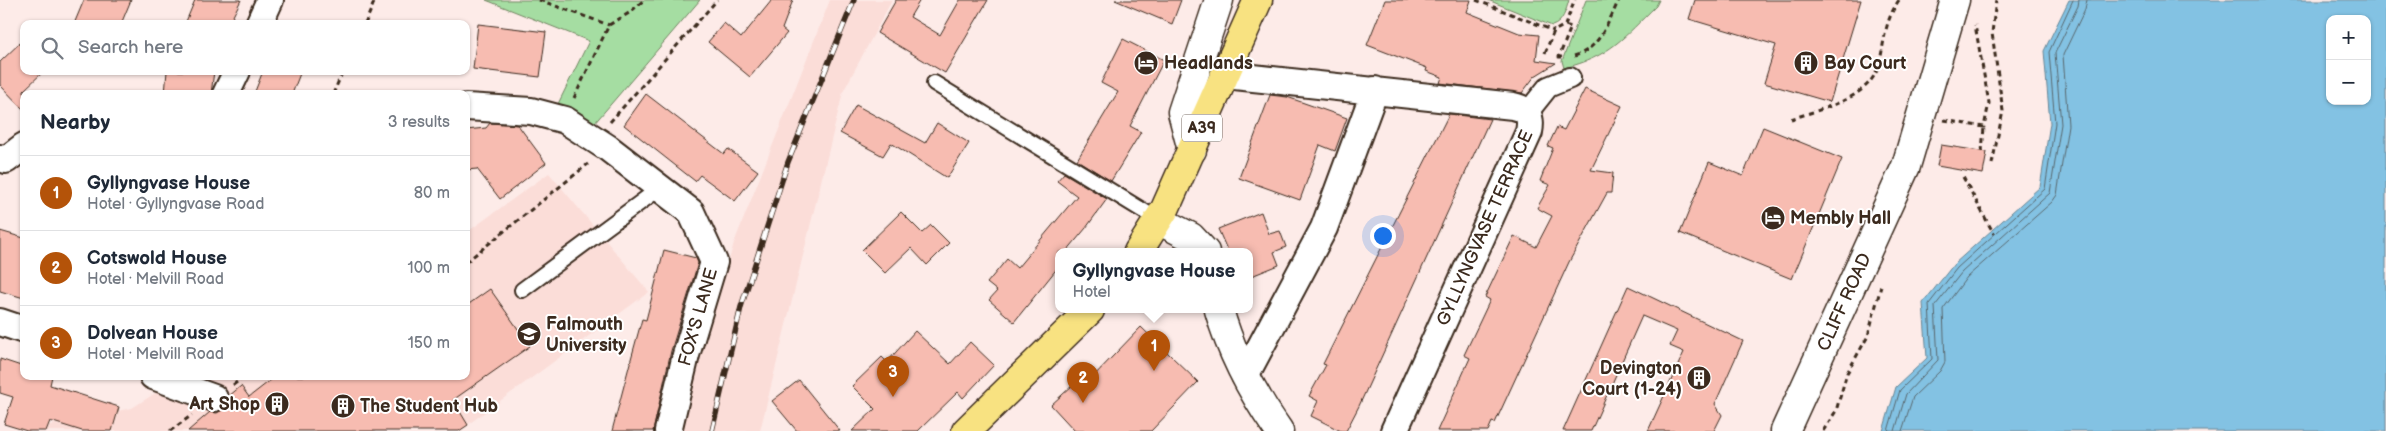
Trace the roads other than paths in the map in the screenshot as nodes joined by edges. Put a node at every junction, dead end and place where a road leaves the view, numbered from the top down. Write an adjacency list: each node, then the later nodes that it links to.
1 (270, 0): 5 (street)
2 (1219, 0): 15 (street)
3 (1258, 0): 6 (main road, A39)
4 (1955, 0): 33 (street, CLIFF ROAD)
5 (260, 20)
6 (1226, 74): 11 (street, GYLLYNGVASE TERRACE); 15 (main road, A39)
7 (235, 75): 10 (street)
8 (1570, 78): 13 (street)
9 (934, 83): 18 (lane)
10 (228, 90)
11 (1375, 90): 13 (street, GYLLYNGVASE TERRACE); 26 (street)
12 (470, 108): 17 (street, FOX'S LANE)
13 (1528, 112): 32 (street, GYLLYNGVASE TERRACE)
14 (20, 149): 16 (street)
15 (1192, 150): 18 (main road, A39)
16 (0, 158)
17 (660, 188): 21 (lane); 29 (street, FOX'S LANE)
18 (1160, 221): 19 (main road, A39); 20 (street)
19 (1141, 248)
20 (1201, 248)
21 (522, 290)
22 (1087, 313): 30 (main road)
23 (1220, 313): 26 (street)
24 (0, 322): 25 (street)
25 (20, 329)
26 (1246, 376): 31 (street)
27 (164, 380): 28 (street)
28 (214, 398)
29 (668, 431)
30 (966, 431)
31 (1279, 431)
32 (1394, 431)
33 (1785, 431)

